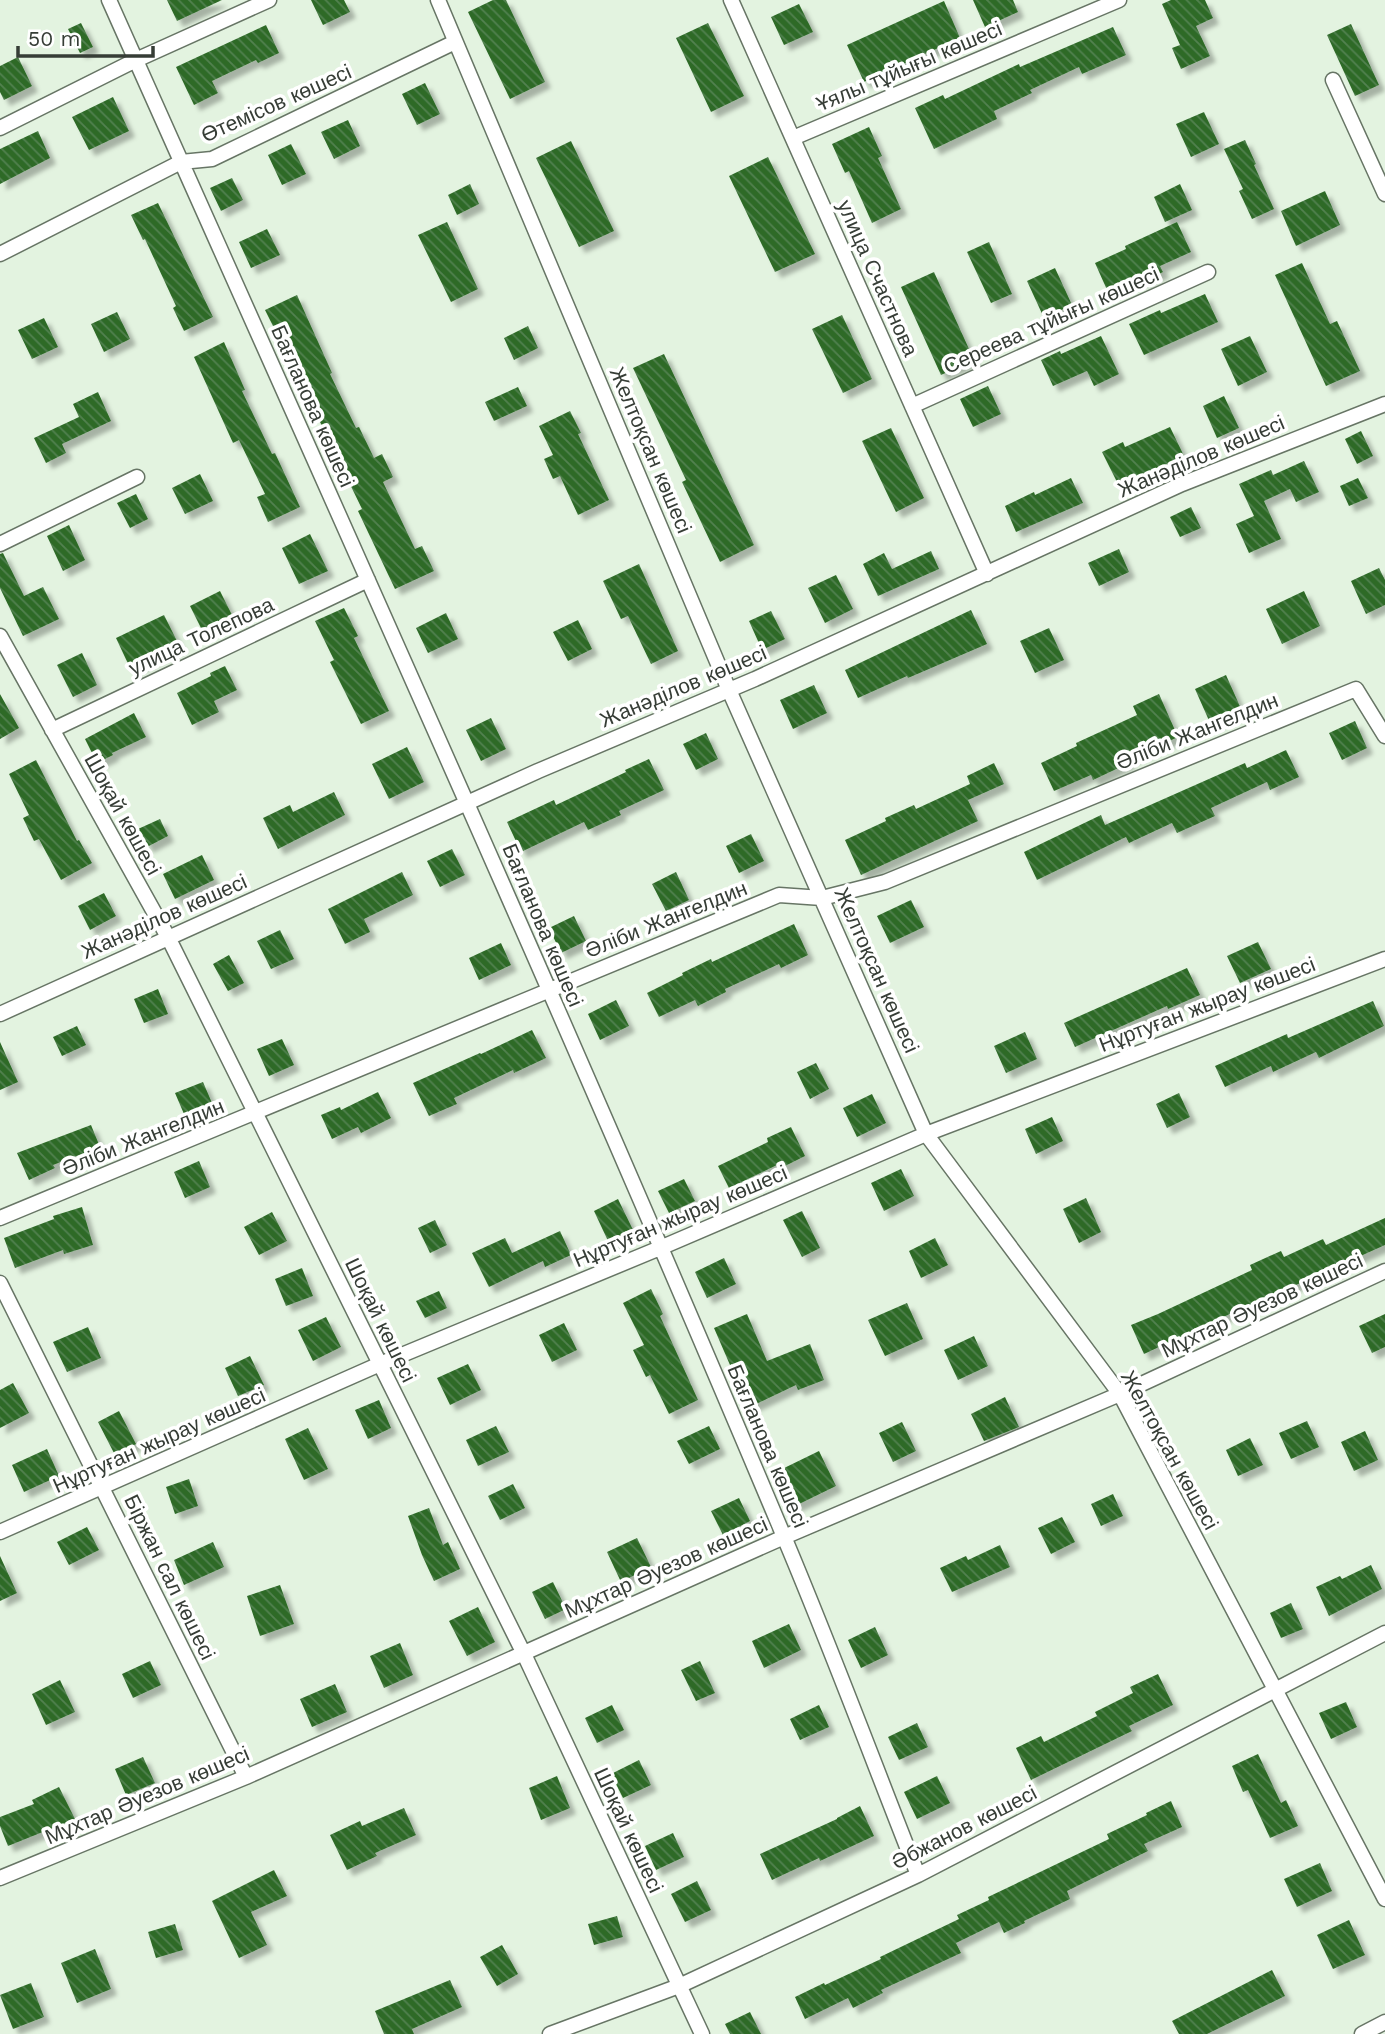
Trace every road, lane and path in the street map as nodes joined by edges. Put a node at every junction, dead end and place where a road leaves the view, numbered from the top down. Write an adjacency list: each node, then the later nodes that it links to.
1 (109, 0): 7 (street, Бағланова көшесі)
2 (269, 0): 7 (street)
3 (438, 0): 6 (street, Желтоқсан көшесі)
4 (732, 0): 10 (street, улица Счастнова)
5 (1119, 0): 10 (street, Ұялы тұйығы көшесі)
6 (455, 42): 11 (street, Өтемісов көшесі); 22 (street, Желтоқсан көшесі)
7 (136, 60): 9 (street); 11 (street, Бағланова көшесі)
8 (1333, 80): 12 (street)
9 (0, 128)
10 (793, 138): 16 (street, улица Счастнова)
11 (181, 162): 13 (street, Өтемісов көшесі); 20 (street, Бағланова көшесі)
12 (1385, 194)
13 (0, 254)
14 (1208, 272): 16 (street, Сереева тұйығы көшесі)
15 (1385, 404): 19 (street, Жанәділов көшесі)
16 (912, 406): 19 (street, улица Счастнова)
17 (137, 477): 18 (street)
18 (0, 544)
19 (987, 574): 22 (street, Жанәділов көшесі)
20 (368, 580): 23 (street, улица Толепова); 25 (street, Бағланова көшесі)
21 (0, 636): 23 (street, Шоқай көшесі)
22 (729, 690): 25 (street, Жанәділов көшесі); 26 (street, Желтоқсан көшесі)
23 (52, 730): 27 (street, Шоқай көшесі)
24 (1385, 736): 26 (street, Әліби Жангелдин)
25 (467, 803): 27 (street, Жанәділов көшесі); 29 (street, Бағланова көшесі)
26 (822, 898): 29 (street, Әліби Жангелдин); 32 (street, Желтоқсан көшесі)
27 (167, 937): 30 (street, Жанәділов көшесі); 31 (street, Шоқай көшесі)
28 (1385, 959): 32 (street, Нұртуған жырау көшесі)
29 (548, 990): 31 (street, Әліби Жангелдин); 34 (street, Бағланова көшесі)
30 (0, 1014)
31 (255, 1113): 33 (street, Әліби Жангелдин); 37 (street, Шоқай көшесі)
32 (926, 1134): 34 (street, Нұртуған жырау көшесі); 38 (street, Желтоқсан көшесі)
33 (0, 1218)
34 (660, 1248): 37 (street, Нұртуған жырау көшесі); 41 (street, Бағланова көшесі)
35 (1385, 1271): 38 (street, Мұхтар Әуезов көшесі)
36 (0, 1283): 39 (street, Біржан сал көшесі)
37 (380, 1364): 39 (street, Нұртуған жырау көшесі); 43 (street, Шоқай көшесі)
38 (1119, 1394): 41 (street, Мұхтар Әуезов көшесі); 44 (street, Желтоқсан көшесі)
39 (103, 1488): 40 (street, Нұртуған жырау көшесі); 45 (street, Біржан сал көшесі)
40 (0, 1532)
41 (784, 1537): 43 (street, Мұхтар Әуезов көшесі); 46 (street, Бағланова көшесі)
42 (1385, 1633): 44 (street, Әбжанов көшесі)
43 (524, 1654): 45 (street, Мұхтар Әуезов көшесі); 49 (street, Шоқай көшесі)
44 (1275, 1690): 46 (street, Әбжанов көшесі); 48 (street, Желтоқсан көшесі)
45 (246, 1777): 47 (street, Мұхтар Әуезов көшесі)
46 (918, 1875): 49 (street, Әбжанов көшесі)
47 (0, 1878)
48 (1385, 1899)
49 (678, 1986): 51 (street, Әбжанов көшесі); 52 (street, Шоқай көшесі)
50 (1385, 2022): 53 (street)
51 (550, 2034)
52 (702, 2034)
53 (1362, 2034)

